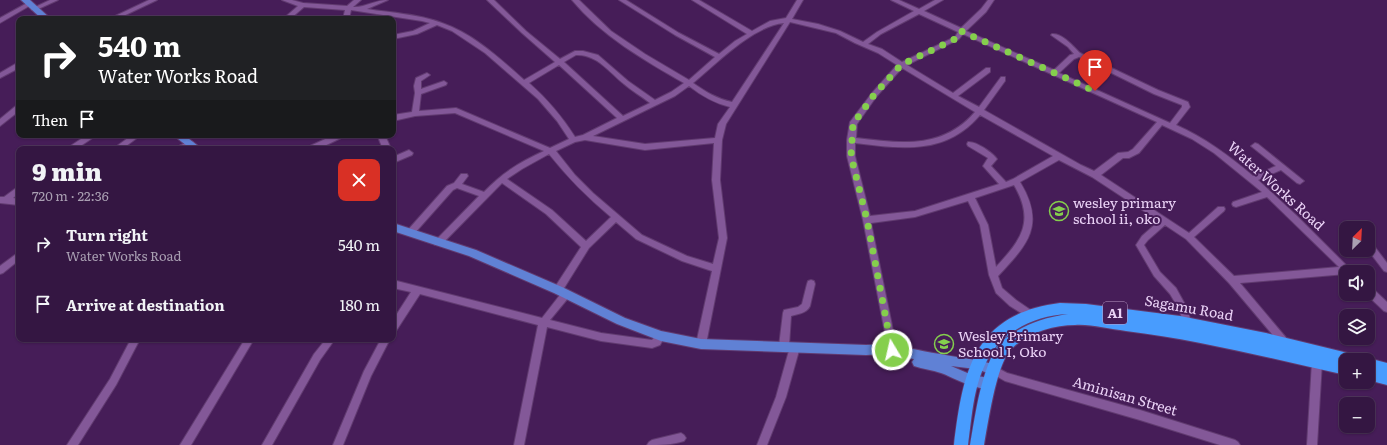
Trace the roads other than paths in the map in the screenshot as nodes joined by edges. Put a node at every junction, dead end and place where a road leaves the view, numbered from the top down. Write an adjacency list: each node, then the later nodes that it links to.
1 (55, 0): 14 (street)
2 (153, 0): 20 (street)
3 (289, 0): 15 (street)
4 (358, 0): 16 (street)
5 (386, 0): 17 (street)
6 (490, 0): 33 (street)
7 (575, 0): 43 (street)
8 (622, 0): 31 (street)
9 (695, 0): 27 (street)
10 (800, 0): 23 (street)
11 (894, 0): 18 (street, Water Works Road)
12 (940, 0): 18 (street)
13 (991, 0): 26 (street)
14 (29, 4): 19 (main road); 24 (street)
15 (303, 5): 16 (street); 21 (street)
16 (348, 8): 17 (street); 22 (street)
17 (358, 10): 25 (street)
18 (920, 12): 26 (street, Water Works Road); 30 (street)
19 (43, 16)
20 (118, 16)
21 (289, 16)
22 (347, 16)
23 (789, 20): 27 (street); 30 (street); 47 (street)
24 (0, 21)
25 (436, 23): 29 (street); 42 (street)
26 (961, 31): 34 (street); 37 (street, Water Works Road)
27 (752, 34): 31 (street)
28 (1054, 35): 32 (street)
29 (396, 36)
30 (864, 44): 34 (street)
31 (719, 56): 43 (street)
32 (1078, 56): 37 (street); 55 (street)
33 (559, 61): 42 (street); 46 (street); 52 (street)
34 (901, 65): 45 (street); 64 (street)
35 (16, 67): 39 (street)
36 (988, 70): 45 (street)
37 (1055, 73): 53 (street, Water Works Road)
38 (427, 75): 44 (street)
39 (0, 76)
40 (1003, 79): 49 (street)
41 (444, 83): 44 (street)
42 (524, 83): 62 (street)
43 (689, 83): 46 (street); 47 (street)
44 (418, 93): 50 (street)
45 (953, 96): 49 (street)
46 (655, 103): 52 (street)
47 (733, 105): 63 (street)
48 (16, 110): 54 (street)
49 (979, 111): 64 (street); 74 (street)
50 (415, 114): 51 (street); 72 (street)
51 (396, 117)
52 (622, 119): 56 (street)
53 (1162, 121): 55 (street, Water Works Road); 77 (street)
54 (0, 123)
55 (1171, 126): 80 (street, Water Works Road)
56 (585, 137): 62 (street); 63 (street)
57 (82, 138): 66 (street)
58 (133, 138): 67 (street)
59 (182, 138): 68 (main road)
60 (334, 138): 69 (street)
61 (382, 138): 70 (street)
62 (573, 140): 72 (street)
63 (718, 140): 104 (street)
64 (850, 140): 94 (street)
65 (971, 144): 84 (street)
66 (73, 146)
67 (121, 146)
68 (193, 146)
69 (317, 146)
70 (386, 146)
71 (1255, 146): 76 (street)
72 (551, 152): 79 (street); 93 (street)
73 (409, 153): 75 (street)
74 (1059, 156): 77 (street); 81 (street)
75 (396, 159)
76 (1282, 167): 80 (street); 82 (street)
77 (1095, 175): 95 (street)
78 (464, 176): 83 (street)
79 (501, 179): 87 (street); 100 (street)
80 (1252, 179): 86 (street, Water Works Road)
81 (1016, 181): 84 (street); 108 (street)
82 (1300, 181)
83 (457, 185): 87 (street); 97 (street)
84 (1004, 185): 88 (street)
85 (16, 191): 89 (street)
86 (1268, 193): 91 (street); 103 (street, Water Works Road)
87 (484, 195): 99 (street)
88 (970, 197): 94 (street); 108 (street)
89 (2, 200): 90 (street)
90 (16, 202)
91 (1236, 204)
92 (1220, 209): 98 (street)
93 (615, 218): 100 (street); 104 (street)
94 (867, 220): 129 (street)
95 (1164, 220): 98 (street); 117 (street)
96 (396, 228): 97 (main road)
97 (410, 233): 99 (main road)
98 (1189, 237): 109 (street)
99 (438, 243): 113 (main road)
100 (586, 246): 113 (street)
101 (1375, 253): 105 (street)
102 (16, 258): 106 (street)
103 (1342, 265)
104 (718, 269): 125 (street)
105 (1387, 269)
106 (0, 271)
107 (1339, 272): 109 (street)
108 (993, 275): 116 (street)
109 (1232, 280): 126 (street)
110 (811, 284): 127 (street)
111 (396, 285): 112 (street)
112 (417, 291): 118 (street); 119 (street)
113 (562, 292): 119 (street); 120 (main road)
114 (1375, 297): 115 (street)
115 (1387, 308)
116 (1032, 316): 117 (highway, Sagamu Road / A1); 132 (highway, Sagamu Road / A1)
117 (1188, 322): 126 (highway, Sagamu Road / A1)
118 (396, 323)
119 (543, 323): 120 (street); 145 (street)
120 (661, 336): 125 (main road)
121 (134, 342): 141 (street)
122 (248, 342): 142 (street)
123 (329, 342): 143 (street)
124 (384, 342): 144 (street)
125 (701, 344): 127 (main road)
126 (1285, 344): 130 (highway, Sagamu Road / A1)
127 (790, 346): 128 (main road); 147 (street)
128 (866, 350): 129 (main road); 139 (main road)
129 (892, 350): 132 (main road)
130 (1339, 357)
131 (1317, 362): 134 (highway, Sagamu Road / A1); 137 (highway, Sagamu Road / A1); 151 (street)
132 (976, 364): 137 (main road); 139 (highway, Sagamu Road / A1)
133 (1375, 365): 135 (highway)
134 (1339, 367)
135 (1387, 368)
136 (1375, 376): 138 (highway)
137 (996, 377): 139 (main road); 149 (highway, Sagamu Road / A1); 150 (street, Aminisan Street)
138 (1387, 379)
139 (972, 380): 148 (highway, Sagamu Road / A1)
140 (681, 438): 146 (street)
141 (72, 445)
142 (185, 445)
143 (267, 445)
144 (338, 445)
145 (519, 445)
146 (652, 445)
147 (762, 445)
148 (960, 445)
149 (977, 445)
150 (1235, 445)
151 (1312, 445)

